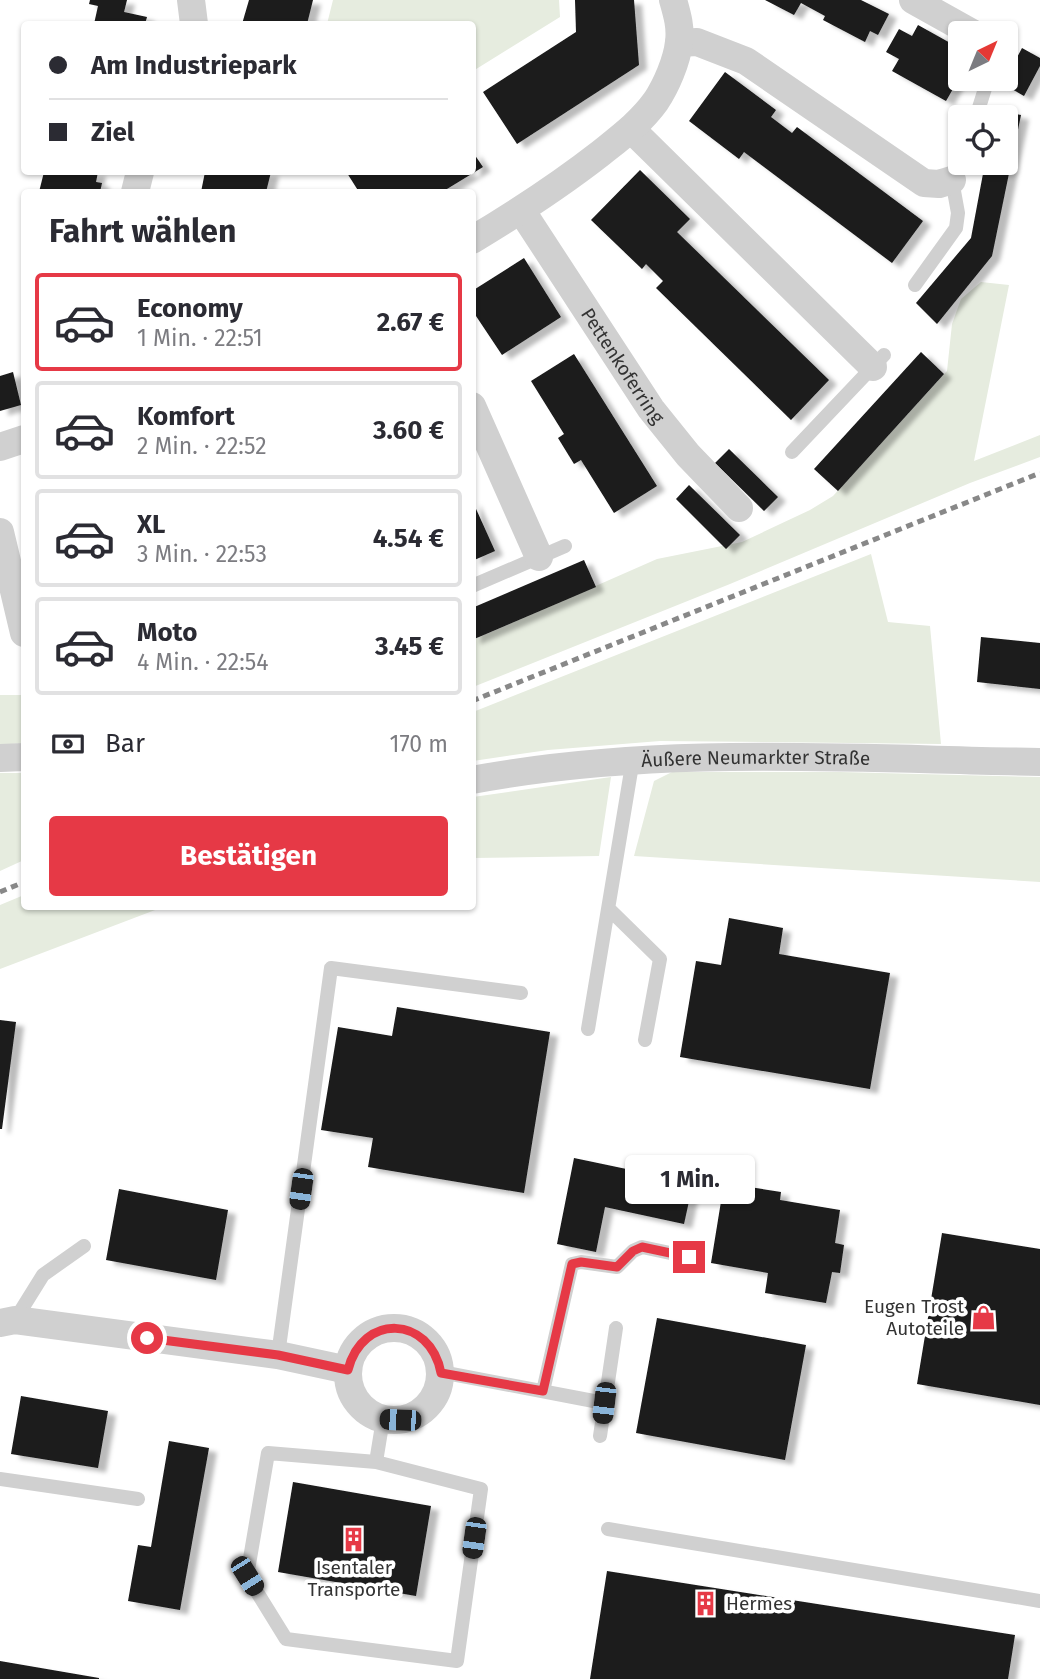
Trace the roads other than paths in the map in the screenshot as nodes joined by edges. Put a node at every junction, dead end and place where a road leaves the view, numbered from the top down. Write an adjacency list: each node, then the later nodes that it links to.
1 (191, 0): 4 (street)
2 (673, 0): 6 (street)
3 (913, 0): 5 (street)
4 (194, 21)
5 (951, 21)
6 (680, 43): 7 (street); 8 (street)
7 (631, 129): 10 (street); 13 (street)
8 (951, 175)
9 (956, 175): 12 (lane)
10 (522, 211): 11 (street); 18 (street, Pettenkoferring)
11 (476, 238)
12 (915, 285)
13 (879, 361): 17 (lane)
14 (476, 415): 21 (street)
15 (21, 440): 16 (street)
16 (0, 447)
17 (792, 452)
18 (739, 508)
19 (0, 532): 23 (street)
20 (565, 546): 21 (lane)
21 (539, 557): 22 (lane)
22 (476, 584)
23 (21, 620)
24 (21, 757): 25 (street)
25 (0, 758)
26 (633, 759): 27 (street, Äußere Neumarkter Straße); 28 (street, Äußere Neumarkter Straße); 29 (lane)
27 (1040, 762)
28 (476, 779)
29 (609, 909): 31 (lane); 32 (lane)
30 (521, 993): 37 (lane)
31 (588, 1029)
32 (645, 1040)
33 (85, 1246): 35 (lane)
34 (689, 1257): 40 (lane)
35 (8, 1322): 37 (street)
36 (616, 1328): 41 (lane)
37 (278, 1355): 38 (street)
38 (348, 1370): 39 (street); 42 (street)
39 (441, 1373): 40 (lane); 42 (street)
40 (543, 1391): 41 (lane)
41 (604, 1403): 43 (lane)
42 (383, 1419): 44 (lane)
43 (600, 1436)
44 (376, 1462): 44 (lane)
45 (0, 1479): 46 (lane)
46 (138, 1499)
47 (608, 1529): 48 (lane)
48 (1040, 1601)

